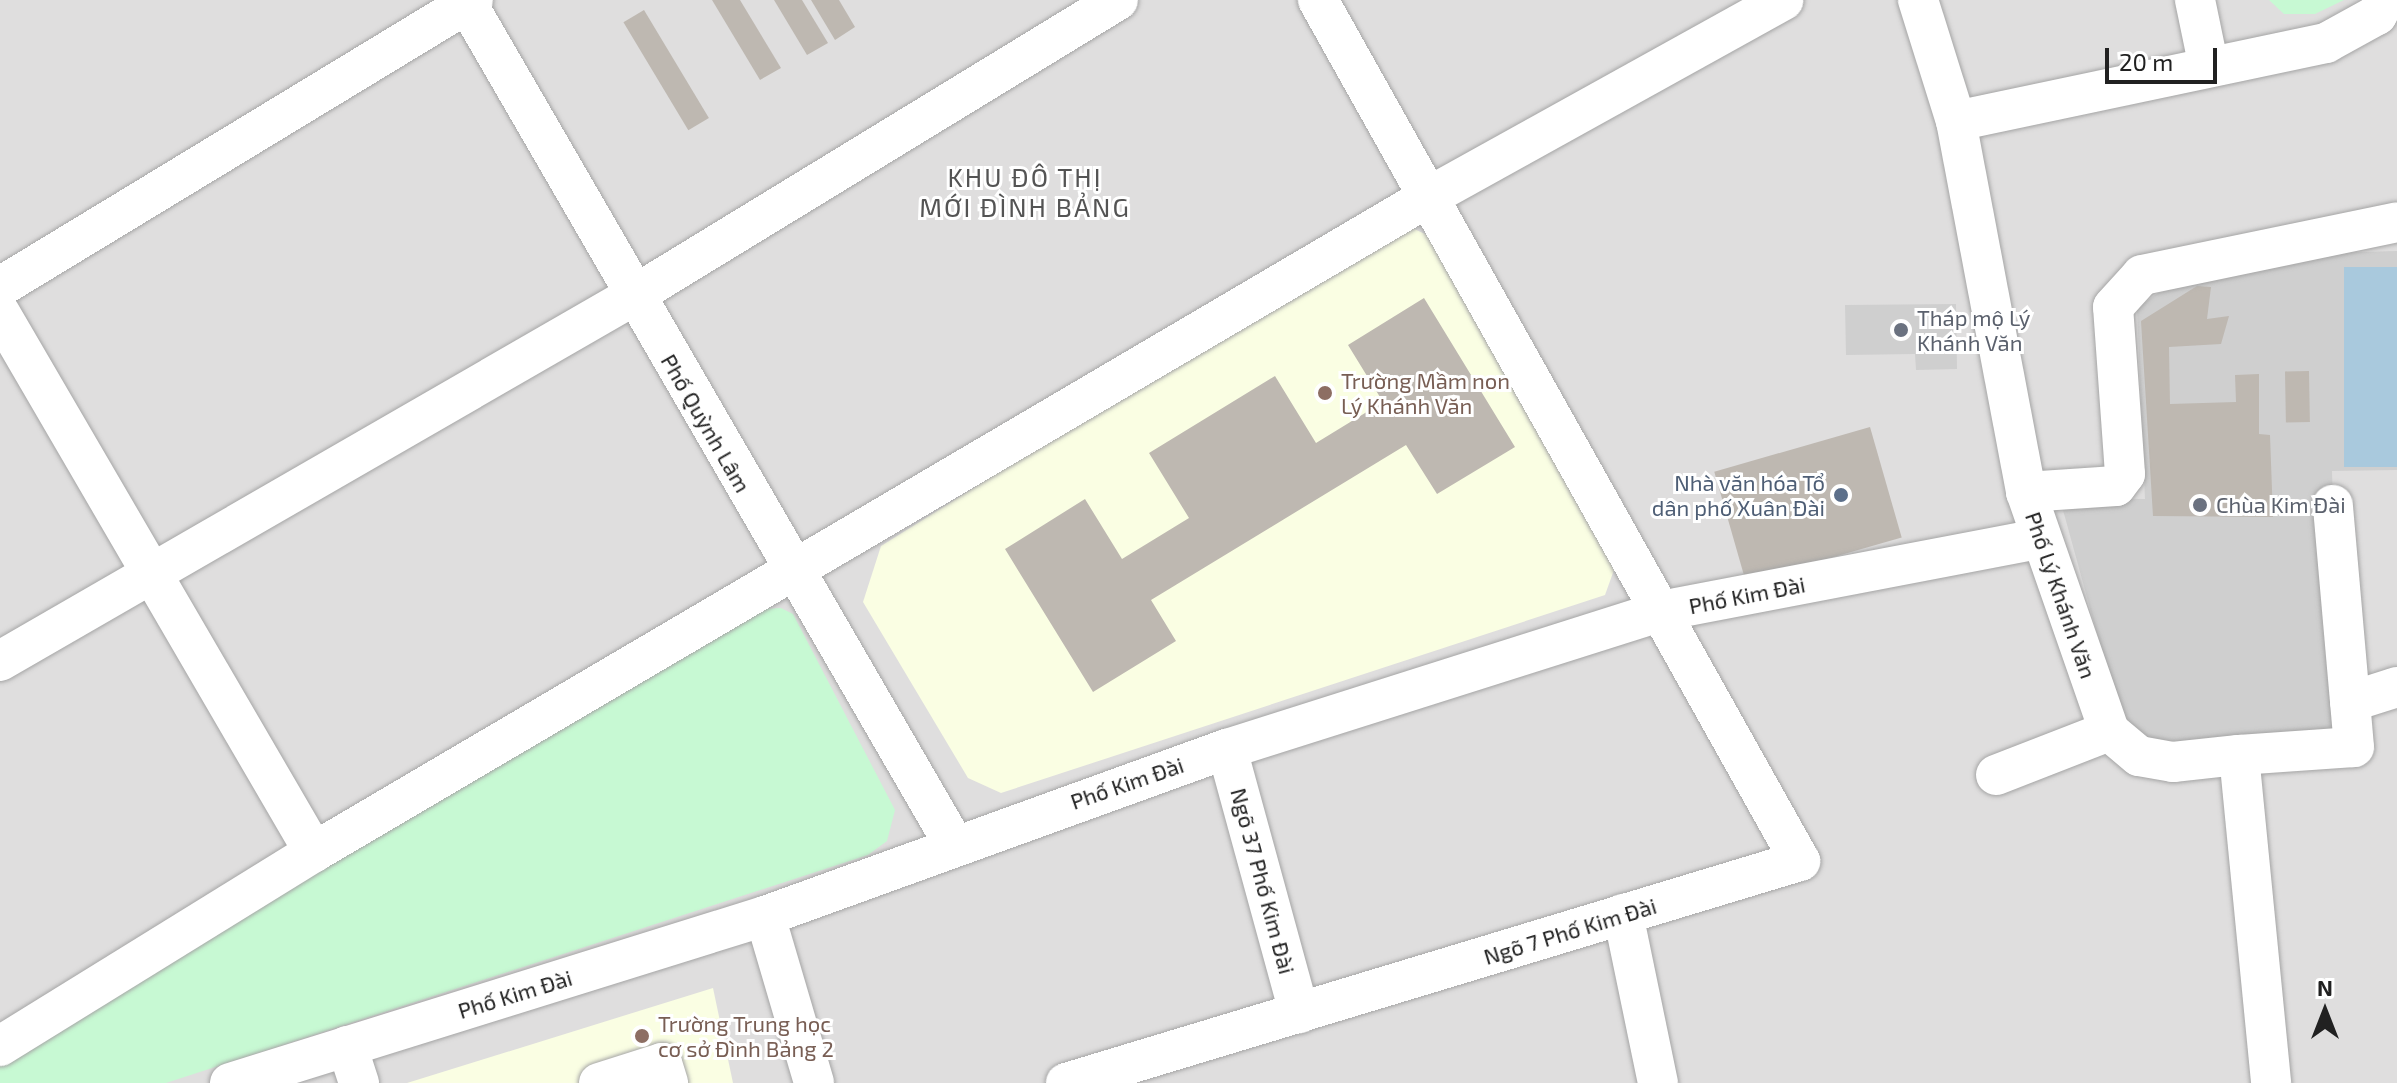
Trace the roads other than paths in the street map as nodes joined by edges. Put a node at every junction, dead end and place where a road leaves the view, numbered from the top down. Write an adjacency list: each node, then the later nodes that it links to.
1 (1118, 0): 13 (street)
2 (1318, 0): 10 (street)
3 (1783, 0): 10 (street)
4 (1918, 0): 9 (street, Phố Lý Khánh Văn)
5 (2195, 0): 8 (street)
6 (2385, 0): 8 (street)
7 (468, 1): 12 (street); 13 (street, Phố Quỳnh Lâm)
8 (2208, 63): 9 (street)
9 (1956, 121): 15 (street, Phố Lý Khánh Văn)
10 (1430, 196): 19 (street); 20 (street)
11 (2397, 222): 15 (street)
12 (0, 287)
13 (633, 296): 18 (street); 19 (street, Phố Quỳnh Lâm)
14 (0, 313): 18 (street)
15 (2026, 492): 17 (street, Phố Lý Khánh Văn)
16 (2333, 505): 23 (street)
17 (2040, 539): 20 (street, Phố Kim Đài); 24 (street, Phố Lý Khánh Văn)
18 (151, 574): 21 (street); 29 (street)
19 (793, 575): 28 (street, Phố Quỳnh Lâm); 29 (street)
20 (1661, 611): 25 (street, Phố Kim Đài); 30 (street, Ngõ 7 Phố Kim Đài)
21 (0, 661)
22 (2397, 687): 23 (street)
23 (2350, 702): 26 (street)
24 (2109, 731): 26 (street); 27 (street)
25 (1227, 749): 28 (street, Phố Kim Đài); 32 (street, Ngõ 37 Phố Kim Đài)
26 (2239, 755): 41 (street)
27 (1996, 775)
28 (953, 843): 31 (street, Phố Kim Đài)
29 (314, 852): 33 (street)
30 (1623, 914): 32 (street, Ngõ 7 Phố Kim Đài); 40 (street)
31 (765, 916): 34 (street, Phố Kim Đài); 38 (street)
32 (1299, 1013): 39 (street, Ngõ 7 Phố Kim Đài)
33 (0, 1046)
34 (353, 1065): 35 (street, Phố Kim Đài)
35 (230, 1083)
36 (599, 1083): 37 (street)
37 (668, 1083)
38 (814, 1083)
39 (1066, 1083)
40 (1658, 1083)
41 (2271, 1083)

